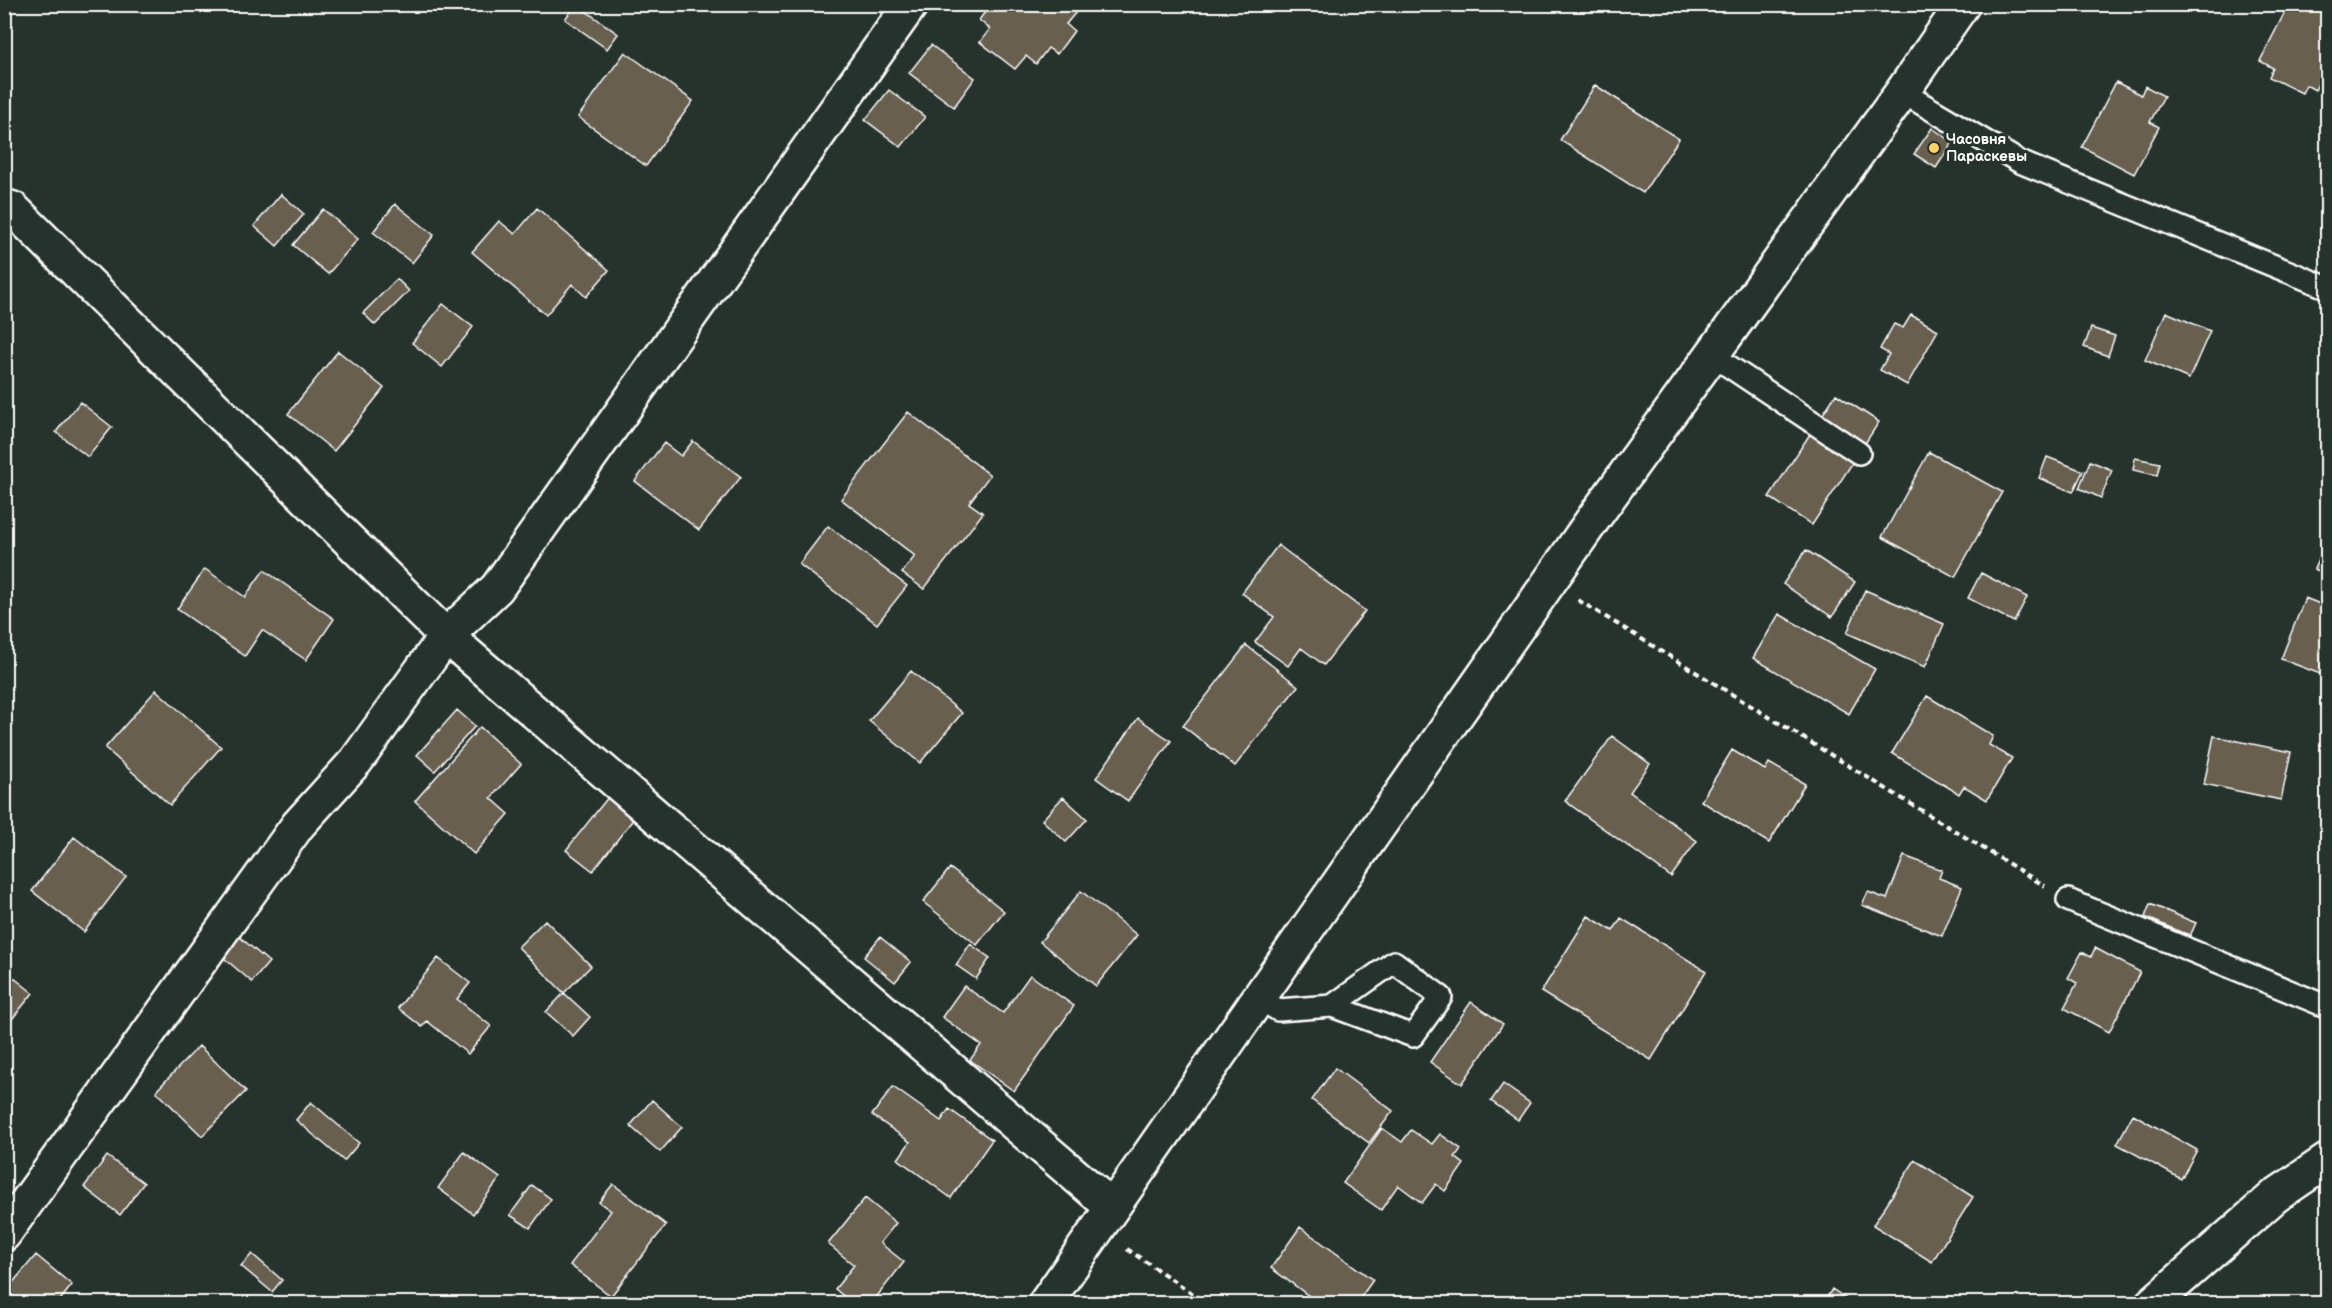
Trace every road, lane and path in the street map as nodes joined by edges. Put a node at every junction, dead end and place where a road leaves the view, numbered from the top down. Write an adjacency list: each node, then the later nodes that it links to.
1 (911, 4): 9 (street)
2 (1963, 4): 3 (street)
3 (1902, 92): 5 (lane); 6 (street)
4 (4, 206): 9 (street)
5 (2328, 288)
6 (1712, 355): 7 (lane); 8 (street)
7 (1859, 453)
8 (1549, 583): 10 (path); 11 (street)
9 (446, 636): 15 (street); 16 (street)
10 (2068, 900): 13 (lane)
11 (1259, 998): 12 (lane); 15 (street)
12 (1332, 1006): 12 (lane)
13 (2328, 1007)
14 (2328, 1160): 19 (street)
15 (1105, 1218): 17 (street); 18 (path)
16 (4, 1234)
17 (1045, 1304)
18 (1208, 1304)
19 (2152, 1304)

